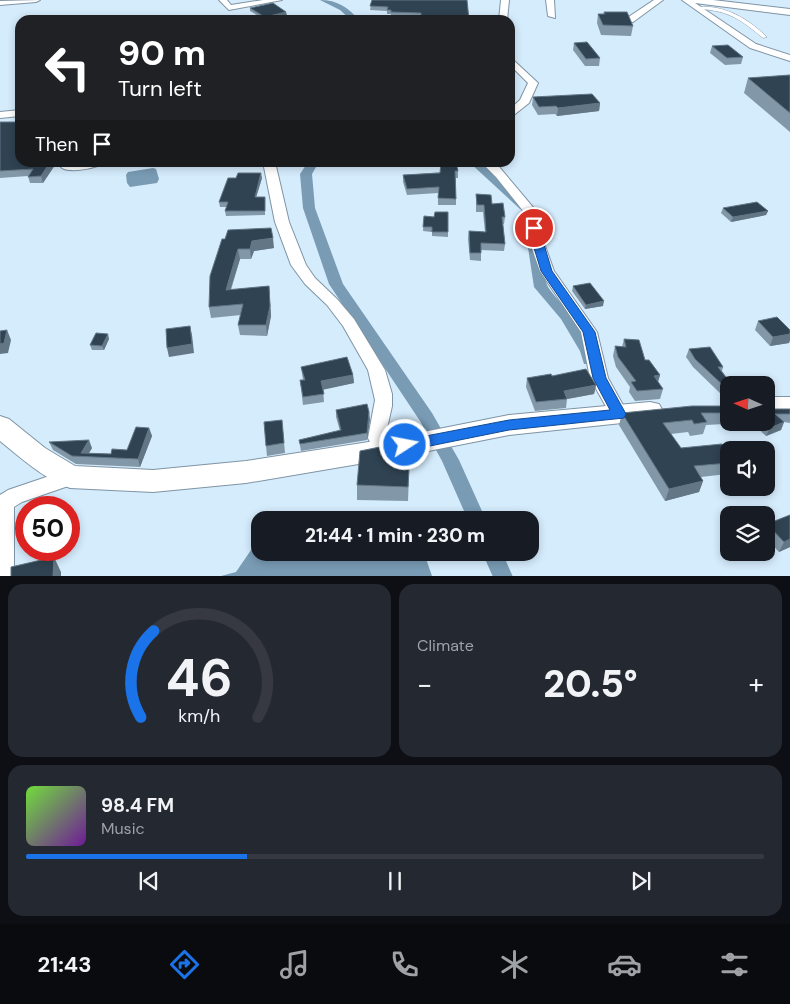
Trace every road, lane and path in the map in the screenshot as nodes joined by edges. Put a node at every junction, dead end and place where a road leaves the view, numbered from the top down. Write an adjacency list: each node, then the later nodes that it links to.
1 (36, 0): 9 (street)
2 (223, 0): 3 (street)
3 (278, 0)
4 (505, 0): 12 (street)
5 (550, 0): 13 (street)
6 (659, 0): 14 (street)
7 (686, 0): 10 (street)
8 (693, 0): 11 (street)
9 (0, 3)
10 (700, 8): 15 (lane); 17 (street)
11 (790, 12)
12 (504, 15)
13 (552, 16)
14 (630, 20)
15 (765, 36)
16 (790, 48): 17 (street)
17 (767, 51): 18 (street)
18 (790, 58)
19 (515, 65): 20 (street)
20 (515, 110)
21 (15, 114): 22 (street)
22 (0, 115)
23 (72, 167): 26 (street)
24 (269, 167): 32 (street)
25 (492, 167): 30 (street)
26 (67, 168)
27 (775, 406): 28 (main road)
28 (790, 406)
29 (671, 409): 30 (main road)
30 (619, 414): 32 (main road)
31 (0, 426): 33 (main road)
32 (385, 449): 33 (main road)
33 (70, 477): 34 (street)
34 (2, 574)

